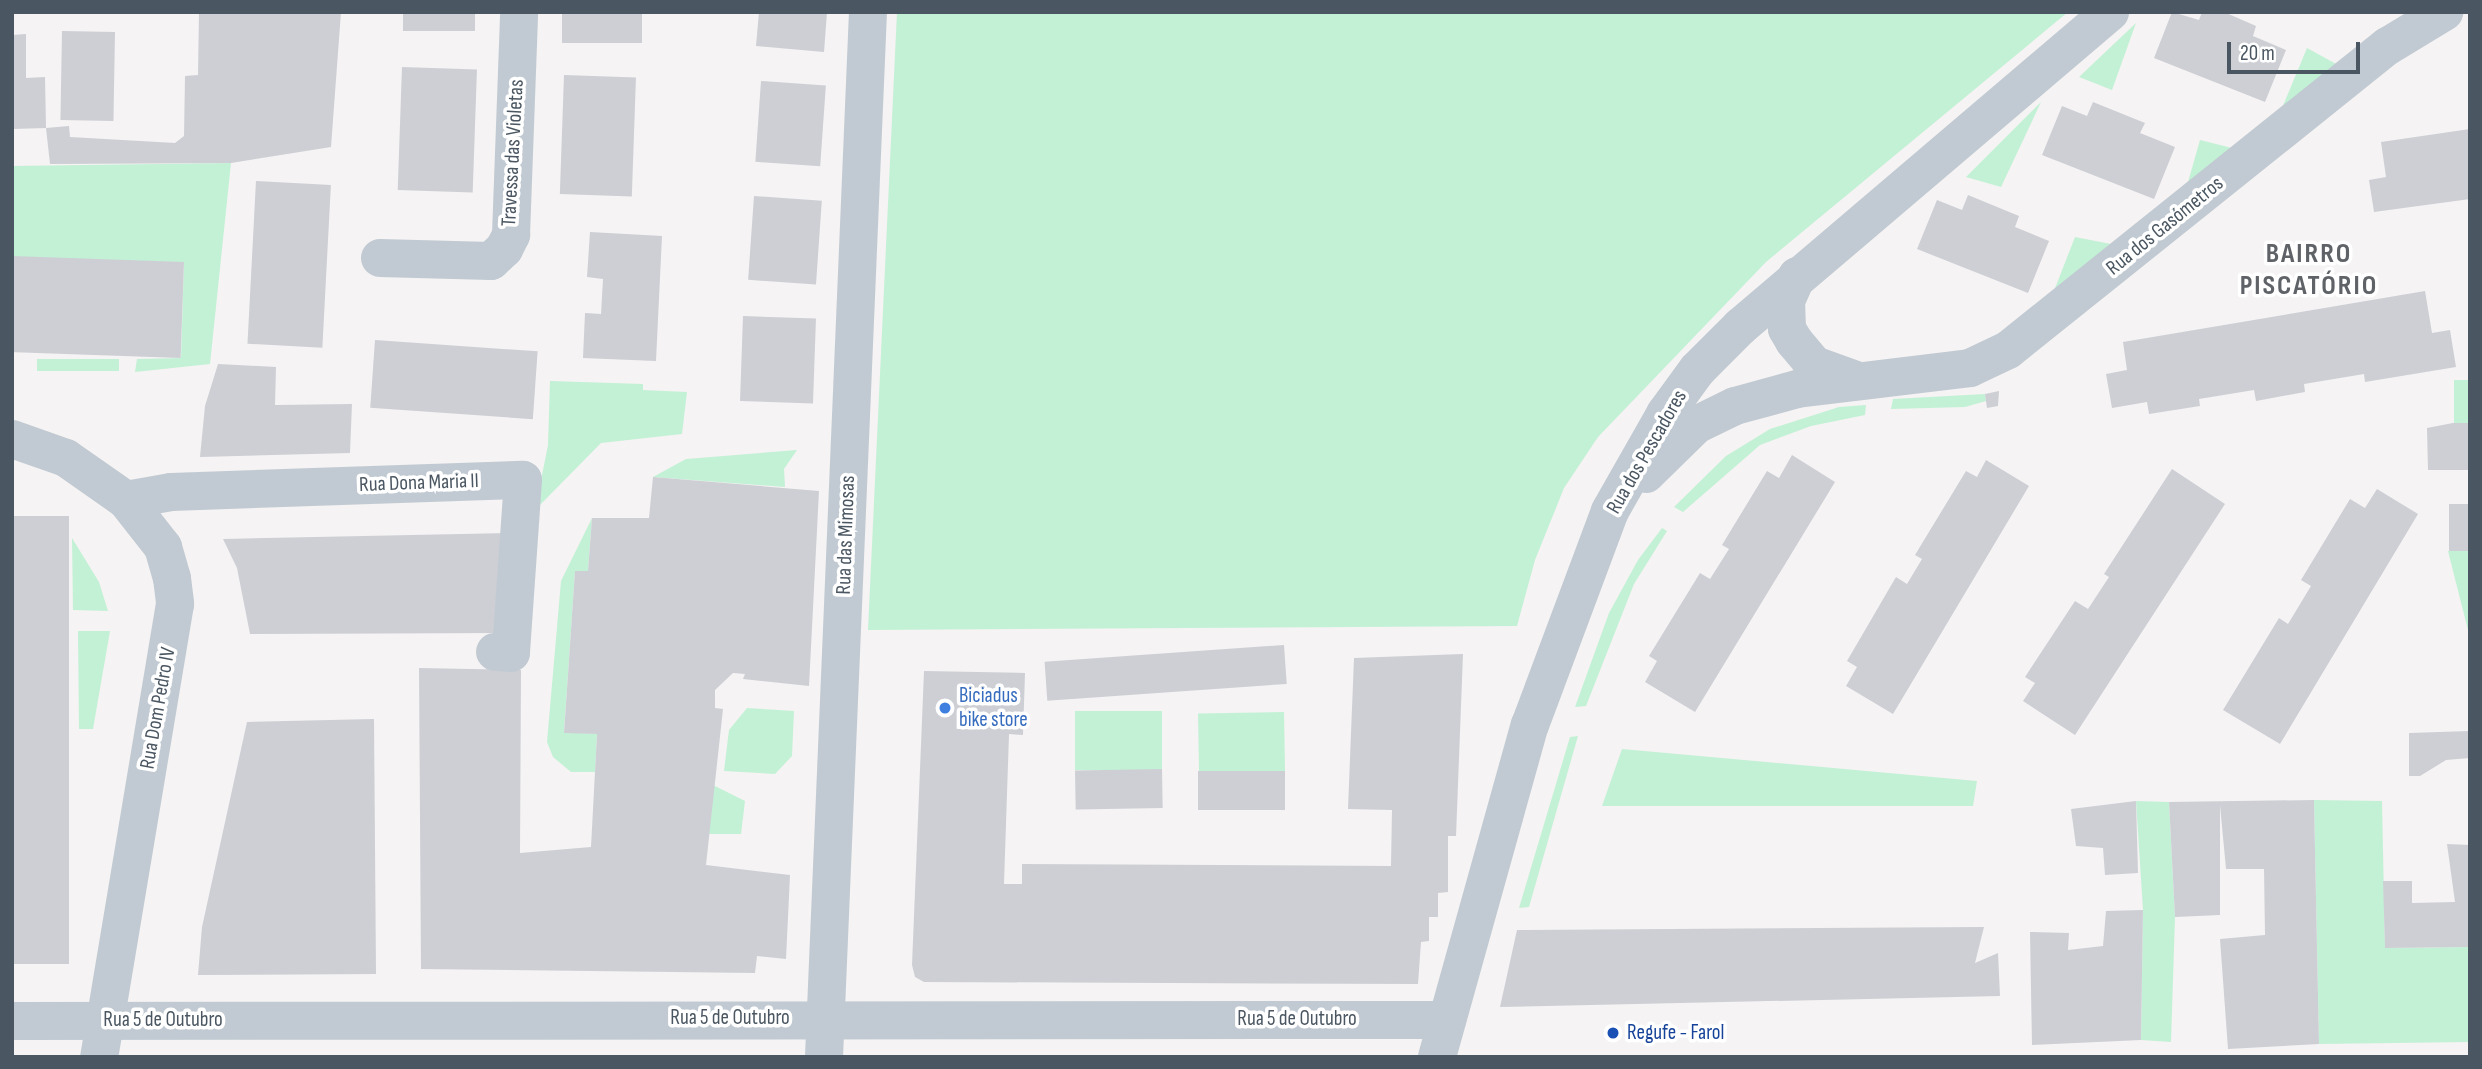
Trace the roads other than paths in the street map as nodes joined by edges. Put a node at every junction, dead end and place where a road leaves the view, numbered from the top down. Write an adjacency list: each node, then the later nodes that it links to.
1 (519, 12): 5 (street, Travessa das Violetas)
2 (868, 12): 12 (street, Rua das Mimosas)
3 (2110, 12): 6 (street, Rua dos Pescadores)
4 (2444, 12): 7 (street, Rua dos Gasómetros)
5 (380, 258)
6 (1797, 276): 7 (street, Rua dos Gasómetros); 10 (street, Rua dos Pescadores)
7 (1862, 381): 10 (street, Rua dos Gasómetros)
8 (12, 439): 9 (street, Rua Dom Pedro IV)
9 (126, 500): 11 (street, Rua Dona Maria II); 15 (street, Rua Dom Pedro IV)
10 (1610, 511): 13 (street, Rua dos Pescadores)
11 (495, 652)
12 (826, 1018): 13 (street, Rua 5 de Outubro); 15 (street, Rua 5 de Outubro); 16 (street, Rua das Mimosas)
13 (1447, 1020): 17 (street, Rua dos Pescadores)
14 (12, 1021): 15 (street, Rua 5 de Outubro)
15 (102, 1039)
16 (824, 1057)
17 (1437, 1057)

